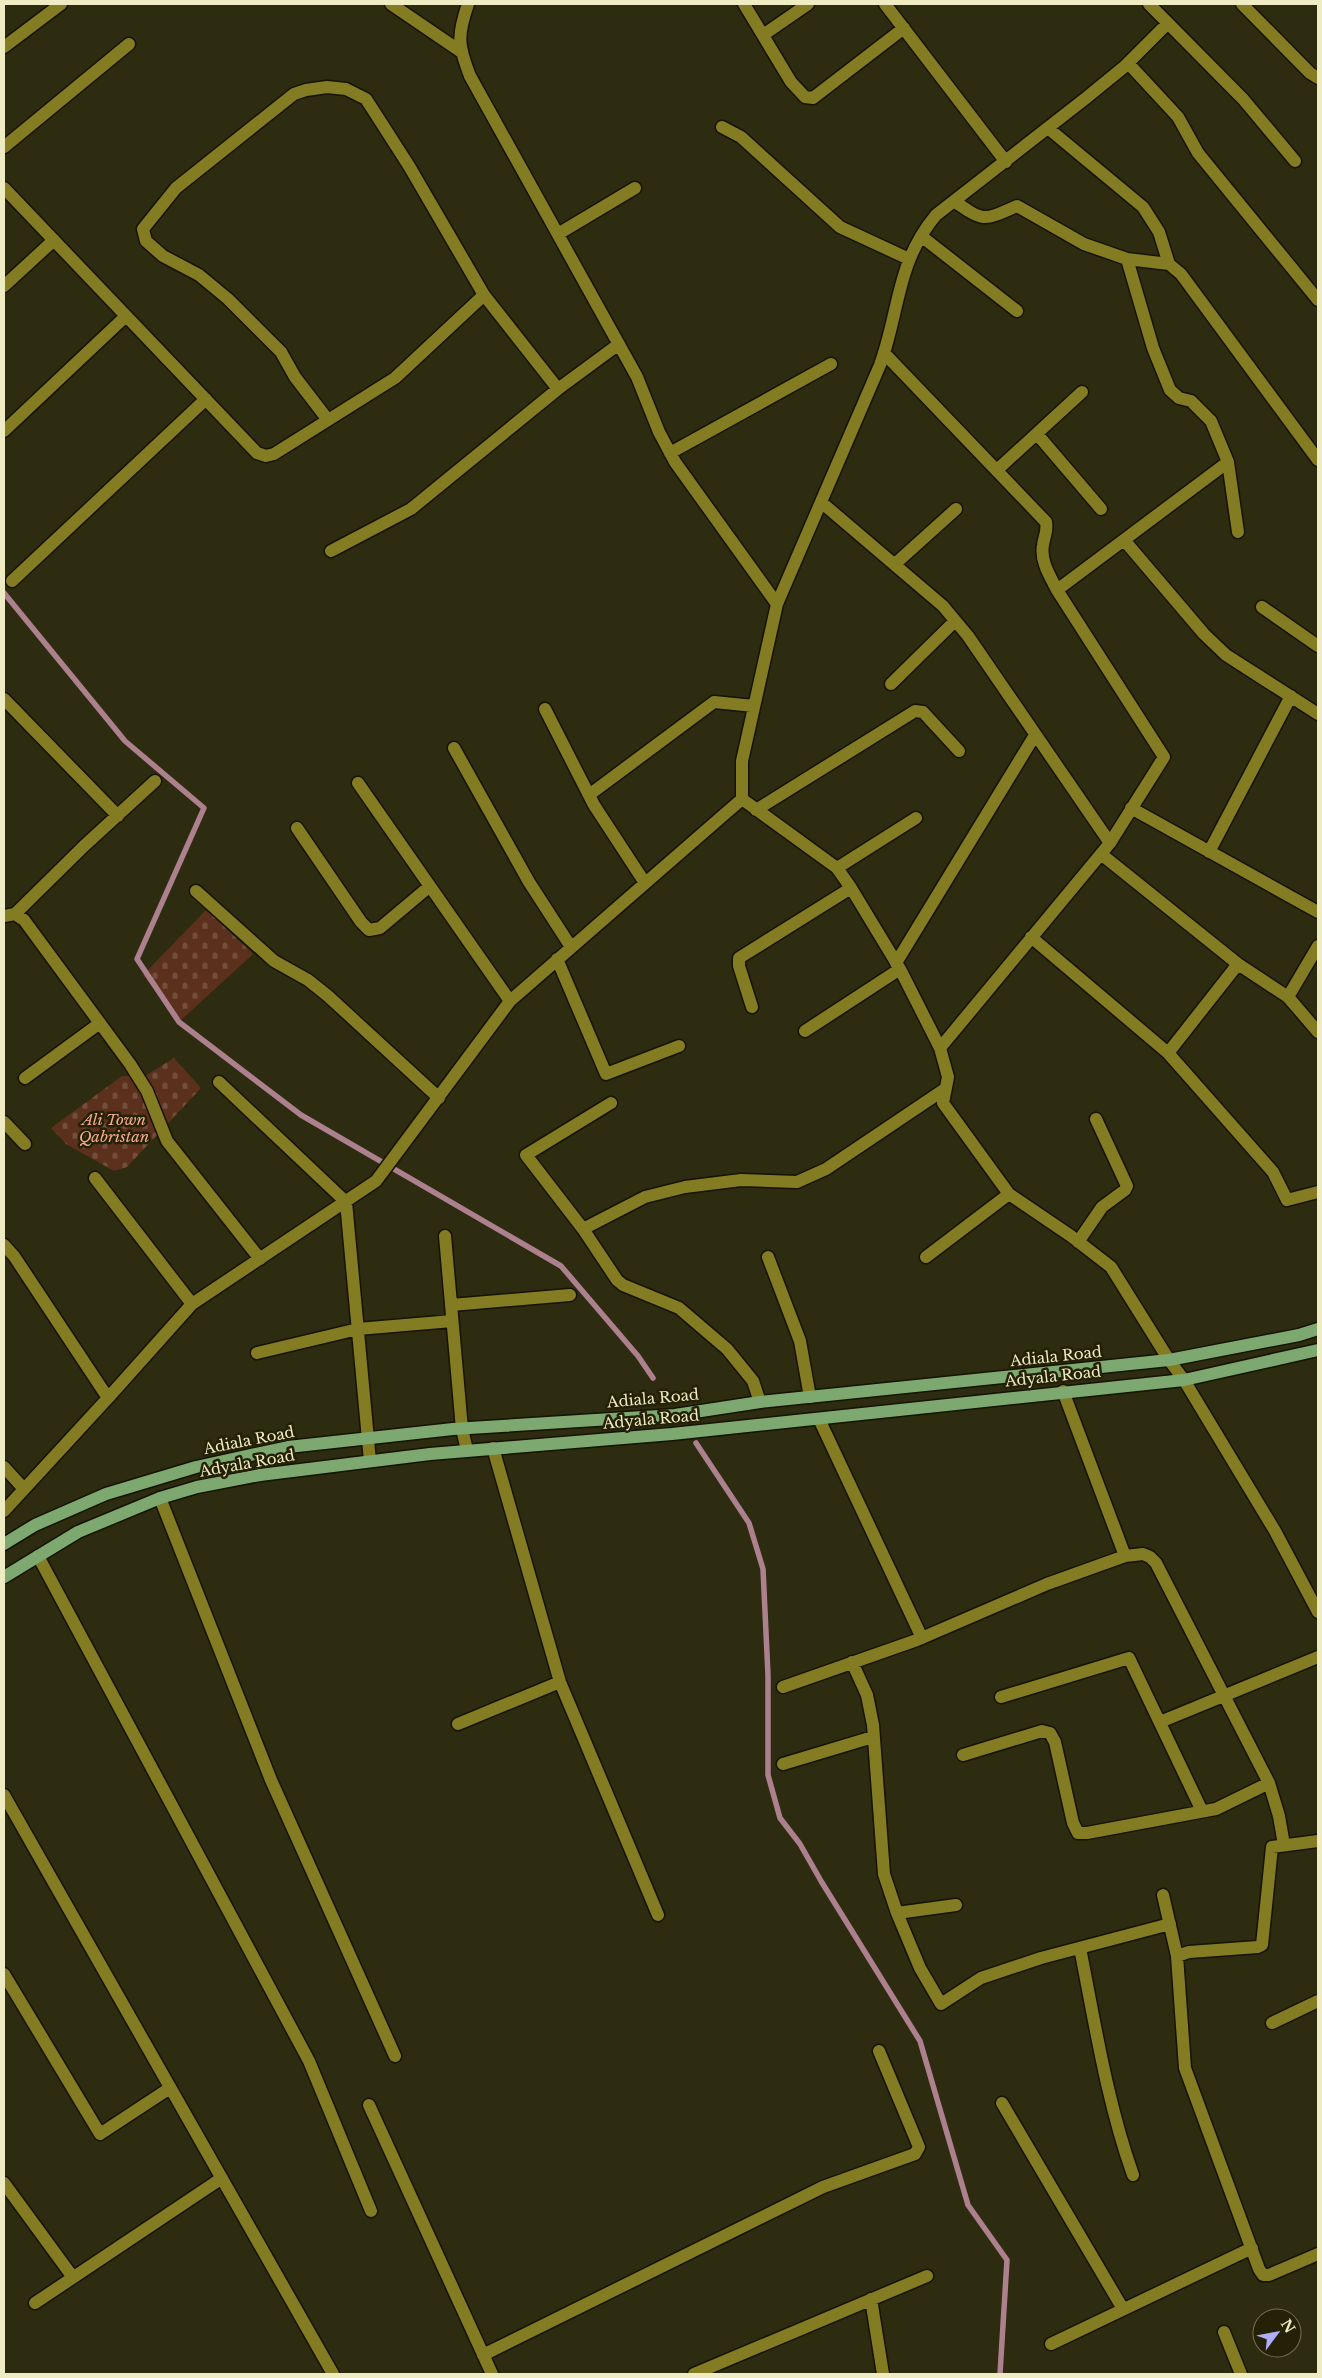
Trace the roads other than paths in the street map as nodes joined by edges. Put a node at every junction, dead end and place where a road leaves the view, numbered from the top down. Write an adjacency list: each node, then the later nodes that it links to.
1 (61, 4): 13 (street)
2 (391, 4): 14 (street)
3 (468, 4): 14 (street)
4 (744, 4): 11 (street)
5 (808, 4): 11 (street)
6 (885, 4): 10 (street)
7 (1149, 4): 9 (street)
8 (1242, 4): 16 (street)
9 (1168, 23): 15 (street); 20 (street)
10 (904, 28): 11 (street); 21 (street)
11 (763, 36)
12 (129, 44): 19 (street)
13 (4, 47)
14 (460, 51): 25 (street)
15 (1128, 63): 18 (street); 33 (street)
16 (1318, 78)
17 (722, 128): 28 (street)
18 (1049, 129): 21 (street); 30 (street)
19 (4, 147)
20 (1295, 161)
21 (1006, 162): 24 (street)
22 (4, 188): 27 (street)
23 (635, 188): 25 (street)
24 (954, 200): 26 (street); 29 (street)
25 (558, 234): 36 (street)
26 (921, 236): 28 (street); 34 (street)
27 (54, 240): 31 (street); 35 (street)
28 (909, 259): 37 (street)
29 (1127, 259): 30 (street); 47 (street)
30 (1169, 264): 46 (street)
31 (4, 286)
32 (484, 295): 39 (street); 42 (street); 42 (street)
33 (1318, 300)
34 (1017, 311)
35 (126, 316): 41 (street); 43 (street)
36 (619, 344): 39 (street); 45 (street)
37 (884, 353): 48 (street); 49 (street)
38 (831, 364): 45 (street)
39 (558, 389): 54 (street)
40 (1082, 392): 44 (street)
41 (206, 399): 42 (street); 56 (street)
42 (328, 420)
43 (4, 431)
44 (1037, 434): 48 (street); 51 (street)
45 (670, 452): 58 (street)
46 (1318, 460)
47 (1228, 462): 52 (street); 53 (street)
48 (997, 470): 57 (street)
49 (821, 502): 55 (street); 58 (street)
50 (956, 509): 55 (street)
51 (1101, 509)
52 (1238, 532)
53 (1124, 540): 57 (street); 63 (street)
54 (332, 551)
55 (895, 564): 60 (street)
56 (12, 581)
57 (1057, 590): 75 (street)
58 (777, 604): 65 (street)
59 (1262, 607): 61 (street)
60 (955, 621): 62 (street); 68 (street)
61 (1318, 646)
62 (891, 684)
63 (1291, 696): 67 (street); 81 (street)
64 (4, 699): 77 (street)
65 (754, 706): 73 (street); 74 (street)
66 (545, 709): 73 (street)
67 (1318, 714)
68 (1036, 735): 80 (street); 95 (street)
69 (454, 748): 92 (street)
70 (958, 751): 76 (street)
71 (155, 780): 77 (street)
72 (358, 783): 85 (street)
73 (589, 795): 84 (street)
74 (742, 799): 76 (street); 84 (street)
75 (1130, 808): 80 (street); 81 (street)
76 (756, 810): 83 (street)
77 (118, 816): 89 (street)
78 (916, 818): 83 (street)
79 (297, 828): 85 (street)
80 (1110, 843): 82 (street)
81 (1209, 852): 88 (street)
82 (1101, 854): 90 (street); 94 (street)
83 (836, 868): 86 (street)
84 (645, 883): 92 (street)
85 (430, 886): 97 (street)
86 (851, 888): 95 (street); 98 (street)
87 (196, 891): 108 (street)
88 (1318, 912)
89 (10, 915): 99 (street)
90 (1031, 937): 103 (street); 104 (street)
91 (1318, 946): 96 (street)
92 (571, 947): 93 (street)
93 (557, 959): 97 (street); 102 (street)
94 (1238, 964): 96 (street); 104 (street)
95 (898, 966): 100 (street); 103 (street)
96 (1288, 997): 101 (street)
97 (510, 1001): 108 (street)
98 (752, 1007)
99 (100, 1023): 105 (street); 123 (street)
100 (804, 1031)
101 (1318, 1032)
102 (680, 1046)
103 (940, 1048): 107 (street)
104 (1168, 1053): 114 (street)
105 (25, 1078)
106 (219, 1082): 116 (street)
107 (945, 1089): 115 (street); 117 (street)
108 (439, 1098): 116 (street)
109 (611, 1103): 117 (street)
110 (1096, 1119): 119 (street)
111 (4, 1122): 112 (street)
112 (25, 1144)
113 (95, 1178): 125 (street)
114 (1318, 1192)
115 (1009, 1194): 119 (street); 122 (street)
116 (346, 1202): 123 (street); 128 (street)
117 (583, 1229): 137 (street)
118 (445, 1236): 126 (street)
119 (1078, 1242): 132 (street)
120 (4, 1245): 136 (street)
121 (768, 1257): 135 (street)
122 (926, 1257)
123 (260, 1259): 125 (street)
124 (570, 1295): 126 (street)
125 (192, 1304): 136 (street)
126 (451, 1306): 127 (street)
127 (452, 1321): 128 (street); 139 (street)
128 (358, 1329): 131 (street); 140 (street)
129 (1318, 1329): 132 (main road, Adiala Road)
130 (1318, 1350): 133 (main road, Adyala Road)
131 (257, 1353)
132 (1169, 1360): 133 (street); 135 (main road, Adiala Road)
133 (1184, 1380): 134 (main road, Adyala Road); 152 (street)
134 (1063, 1391): 138 (main road, Adyala Road); 150 (street)
135 (810, 1397): 137 (main road, Adiala Road)
136 (108, 1398): 145 (street)
137 (760, 1402): 139 (main road, Adiala Road)
138 (819, 1419): 141 (main road, Adyala Road); 154 (street)
139 (462, 1429): 140 (main road, Adiala Road); 142 (street)
140 (368, 1438): 143 (street); 148 (main road, Adiala Road)
141 (493, 1448): 142 (main road, Adyala Road); 157 (street)
142 (467, 1450): 143 (main road, Adyala Road)
143 (370, 1461): 146 (main road, Adyala Road)
144 (4, 1467): 145 (street)
145 (24, 1489): 147 (street)
146 (160, 1498): 149 (main road, Adyala Road); 182 (street)
147 (4, 1511)
148 (4, 1544)
149 (38, 1556): 151 (main road, Adyala Road); 189 (street)
150 (1125, 1556): 154 (street); 159 (street)
151 (4, 1577)
152 (1313, 1591): 153 (street)
153 (1318, 1612)
154 (922, 1638): 156 (street)
155 (1318, 1657): 159 (street)
156 (852, 1662): 158 (street); 163 (street)
157 (560, 1682): 162 (street); 174 (street)
158 (783, 1687)
159 (1223, 1695): 161 (street); 166 (street)
160 (1001, 1697): 161 (street)
161 (1160, 1722): 168 (street)
162 (458, 1724)
163 (874, 1737): 165 (street); 173 (street)
164 (963, 1755): 168 (street)
165 (783, 1764)
166 (1269, 1783): 168 (street); 170 (street)
167 (4, 1795): 183 (street)
168 (1202, 1811)
169 (1318, 1841): 170 (street)
170 (1284, 1845): 177 (street)
171 (1164, 1895): 175 (street)
172 (956, 1905): 173 (street)
173 (898, 1914): 176 (street)
174 (658, 1915)
175 (1170, 1924): 176 (street); 177 (street)
176 (1080, 1948): 186 (street)
177 (1177, 1956): 190 (street)
178 (4, 1974): 183 (street)
179 (1318, 2001): 180 (street)
180 (1272, 2023)
181 (879, 2051): 199 (street)
182 (395, 2056)
183 (170, 2088): 187 (street)
184 (1002, 2103): 196 (street)
185 (369, 2105): 199 (street)
186 (1133, 2175)
187 (222, 2178): 192 (street); 200 (street)
188 (4, 2183): 192 (street)
189 (371, 2211)
190 (1252, 2248): 191 (street); 196 (street)
191 (1318, 2254)
192 (72, 2276): 195 (street)
193 (927, 2276): 194 (street)
194 (871, 2299): 202 (street); 203 (street)
195 (35, 2303)
196 (1123, 2309): 198 (street)
197 (1224, 2332): 204 (street)
198 (1051, 2344)
199 (483, 2355): 201 (street)
200 (332, 2374)
201 (492, 2374)
202 (694, 2374)
203 (883, 2374)
204 (1241, 2374)

